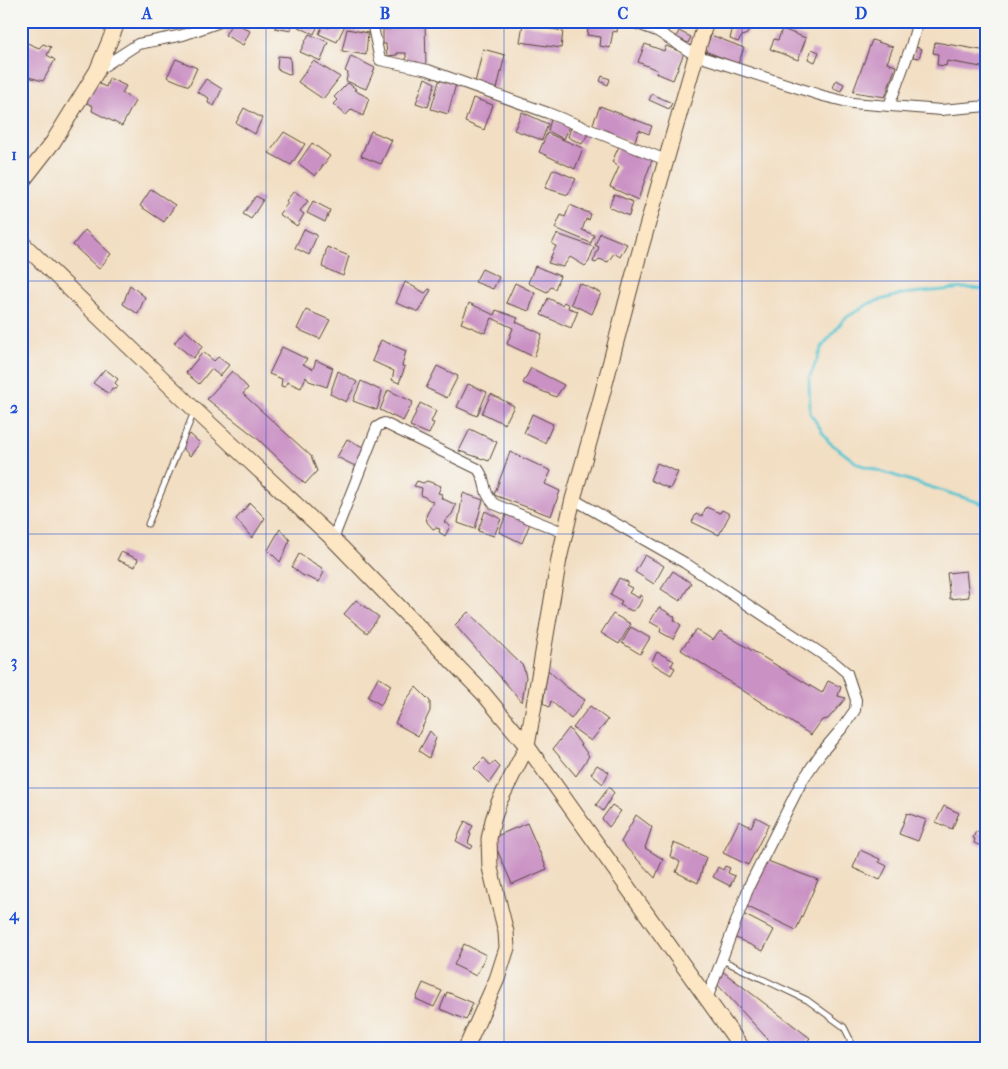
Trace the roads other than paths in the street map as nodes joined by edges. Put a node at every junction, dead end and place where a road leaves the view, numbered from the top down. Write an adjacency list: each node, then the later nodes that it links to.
1 (118, 21): 8 (street)
2 (223, 21): 8 (street)
3 (374, 21): 11 (street)
4 (630, 21): 7 (street)
5 (706, 21): 7 (street)
6 (918, 21): 9 (street)
7 (696, 54): 9 (street); 11 (street)
8 (97, 71): 12 (street)
9 (889, 106): 10 (street)
10 (987, 106)
11 (666, 160): 15 (street)
12 (21, 183)
13 (21, 242): 14 (street)
14 (195, 410): 16 (lane); 18 (street)
15 (573, 499): 17 (street); 20 (street)
16 (148, 524)
17 (565, 533): 18 (street); 19 (street)
18 (333, 539): 19 (street)
19 (528, 746): 21 (street); 22 (street)
20 (721, 960): 21 (street); 24 (lane)
21 (707, 999): 23 (street)
22 (466, 1048)
23 (742, 1048)
24 (850, 1048)

